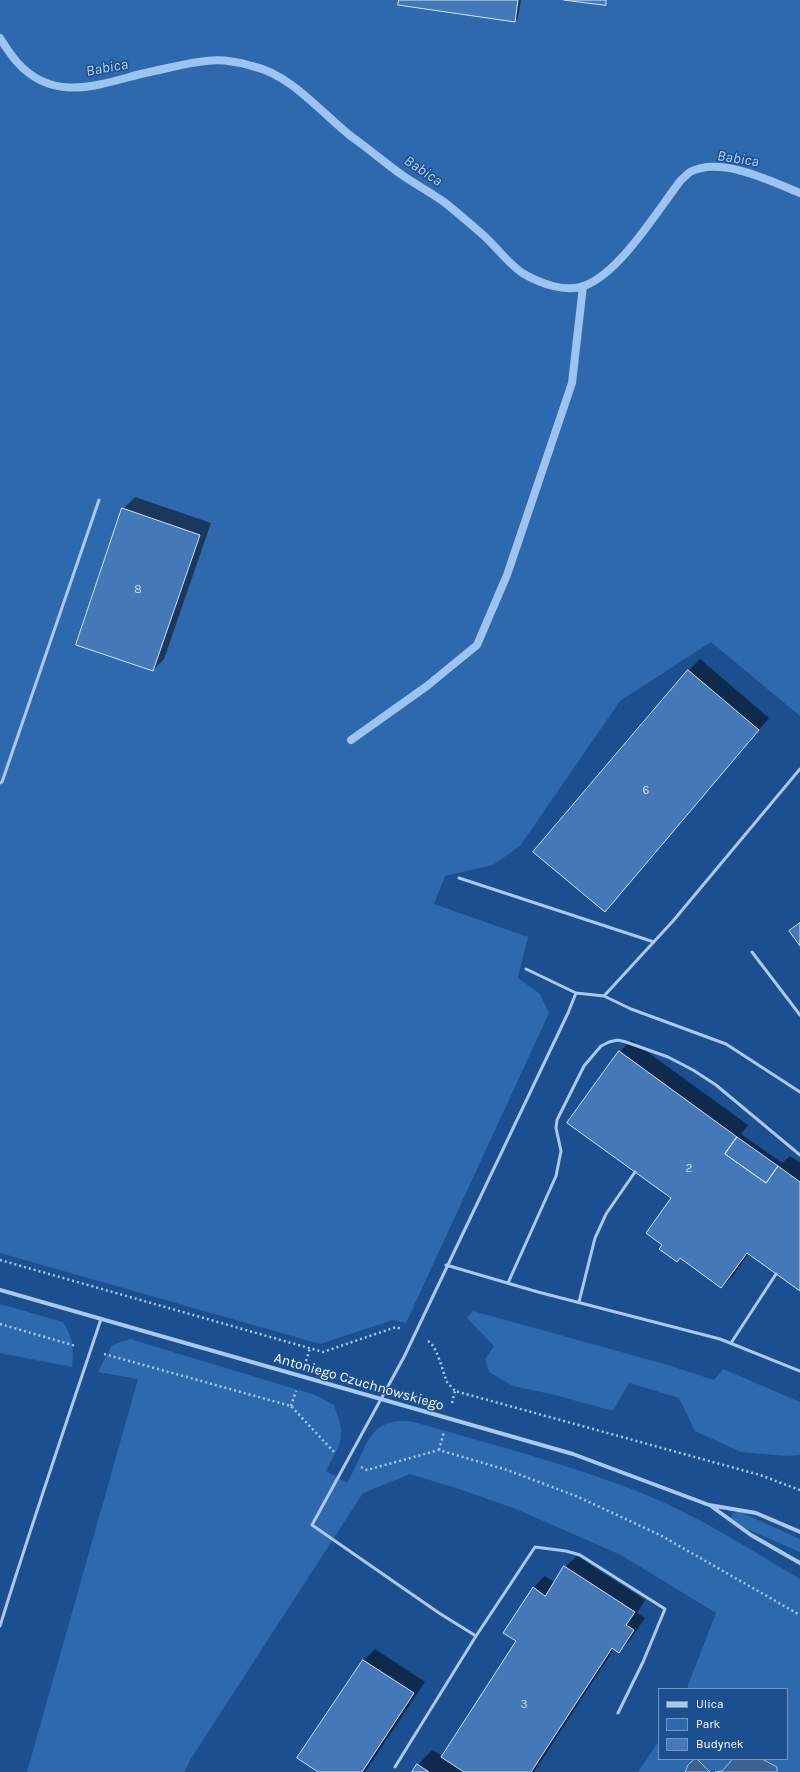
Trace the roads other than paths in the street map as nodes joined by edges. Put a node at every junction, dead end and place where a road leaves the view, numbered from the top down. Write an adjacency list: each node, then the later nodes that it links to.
1 (99, 500): 3 (lane)
2 (800, 769): 5 (lane)
3 (0, 783)
4 (459, 878): 5 (lane)
5 (654, 942): 9 (lane)
6 (752, 952): 10 (lane)
7 (526, 969): 8 (lane)
8 (576, 993): 9 (lane); 14 (lane)
9 (604, 996): 11 (lane)
10 (800, 1016)
11 (800, 1092)
12 (800, 1154): 16 (lane)
13 (635, 1172): 18 (lane)
14 (446, 1265): 16 (lane); 23 (lane)
15 (776, 1274): 20 (lane)
16 (508, 1283): 18 (lane)
17 (0, 1290): 19 (street, Antoniego Czuchnowskiego)
18 (579, 1302): 20 (lane)
19 (101, 1320): 23 (street, Antoniego Czuchnowskiego); 27 (lane)
20 (731, 1343): 22 (lane)
21 (800, 1366): 22 (lane)
22 (798, 1371)
23 (381, 1400): 24 (street, Antoniego Czuchnowskiego); 28 (lane)
24 (709, 1505): 25 (street, Antoniego Czuchnowskiego); 26 (street, Antoniego Czuchnowskiego)
25 (800, 1532)
26 (800, 1563)
27 (0, 1626)
28 (476, 1636): 29 (lane); 30 (lane)
29 (618, 1713)
30 (395, 1767)

